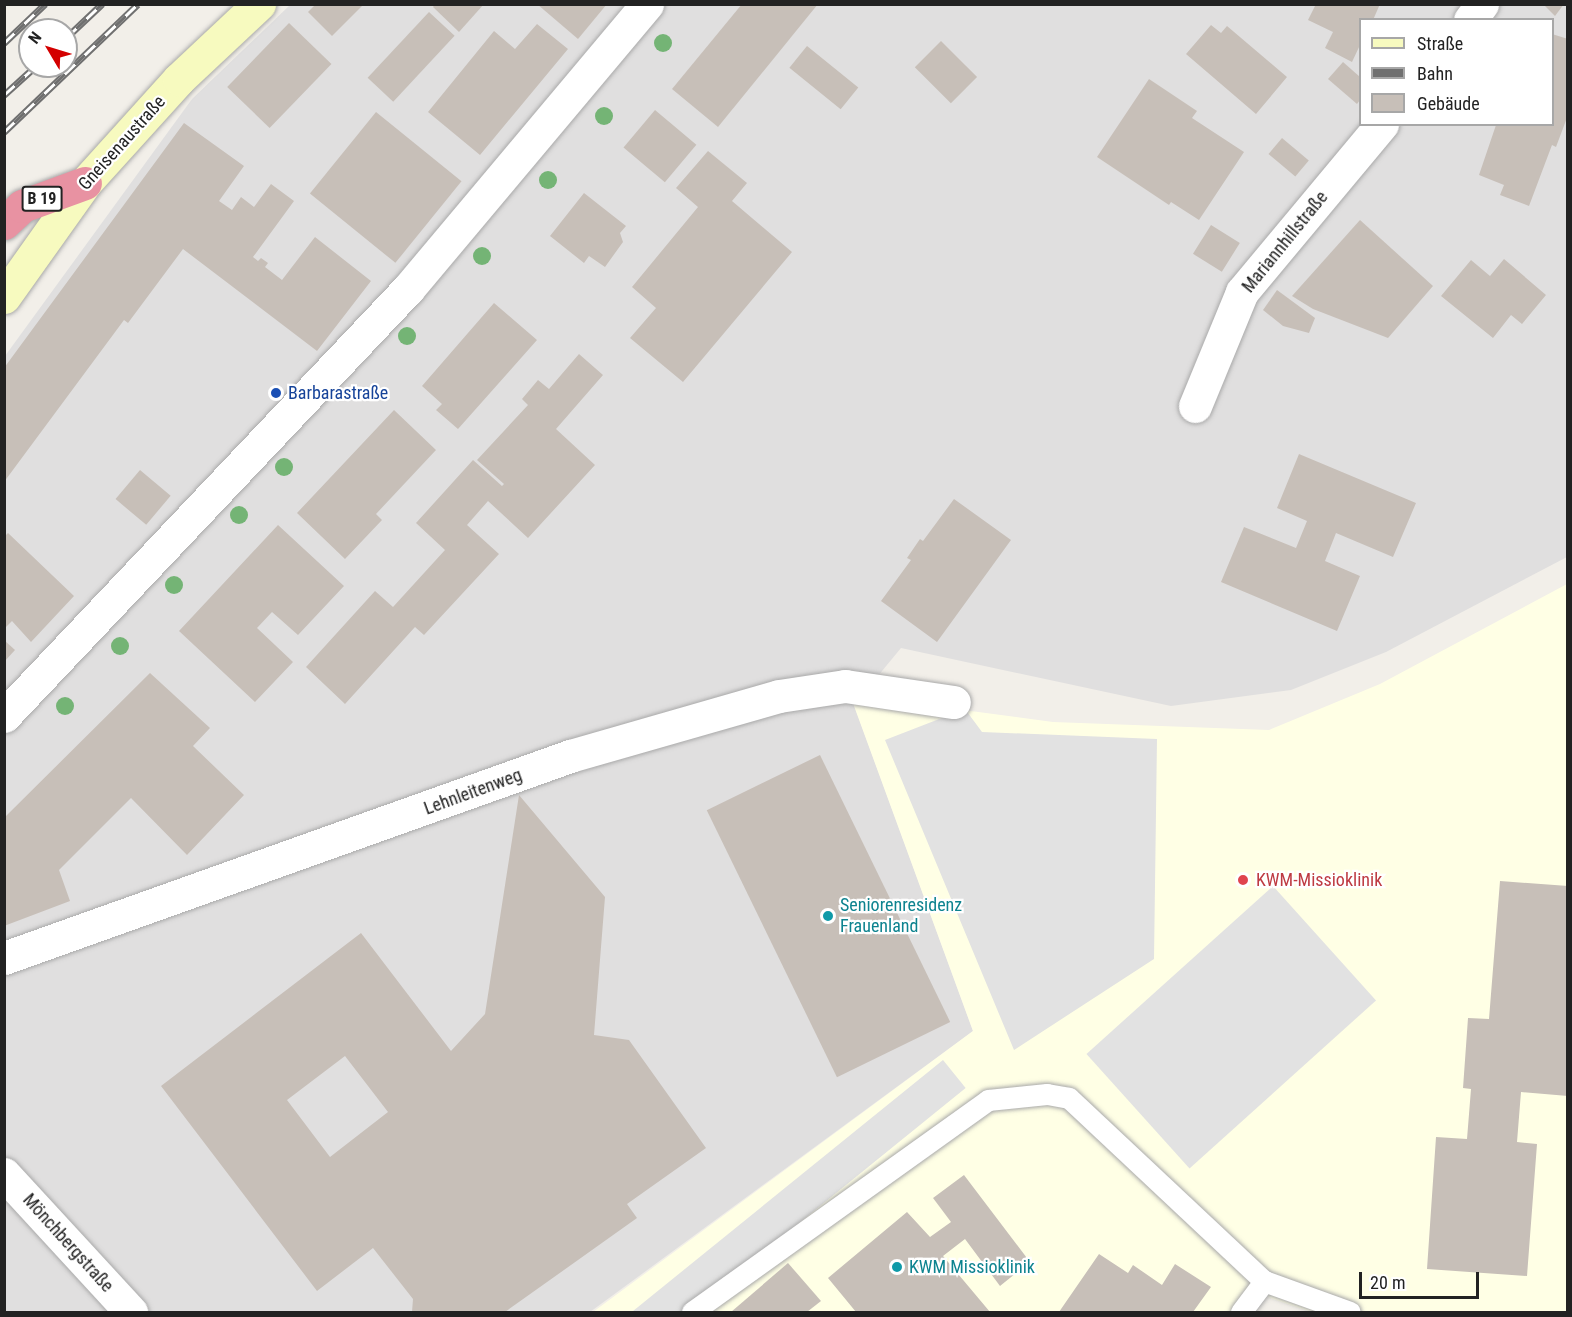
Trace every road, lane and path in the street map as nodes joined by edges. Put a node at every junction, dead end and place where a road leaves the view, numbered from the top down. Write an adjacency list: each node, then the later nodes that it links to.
1 (259, 4): 6 (street, Gneisenaustraße)
2 (647, 4): 11 (street)
3 (1482, 4): 4 (street)
4 (1472, 18)
5 (1380, 126): 9 (street, Mariannhillstraße)
6 (85, 183): 7 (highway, B 19); 8 (street, Gneisenaustraße)
7 (4, 223)
8 (4, 297)
9 (1195, 406)
10 (954, 702): 12 (street, Lehnleitenweg)
11 (4, 716)
12 (4, 958)
13 (4, 1174): 15 (street, Mönchbergstraße)
14 (1264, 1281): 16 (lane); 17 (lane); 18 (lane)
15 (131, 1312)
16 (693, 1312)
17 (1241, 1312)
18 (1350, 1312)

